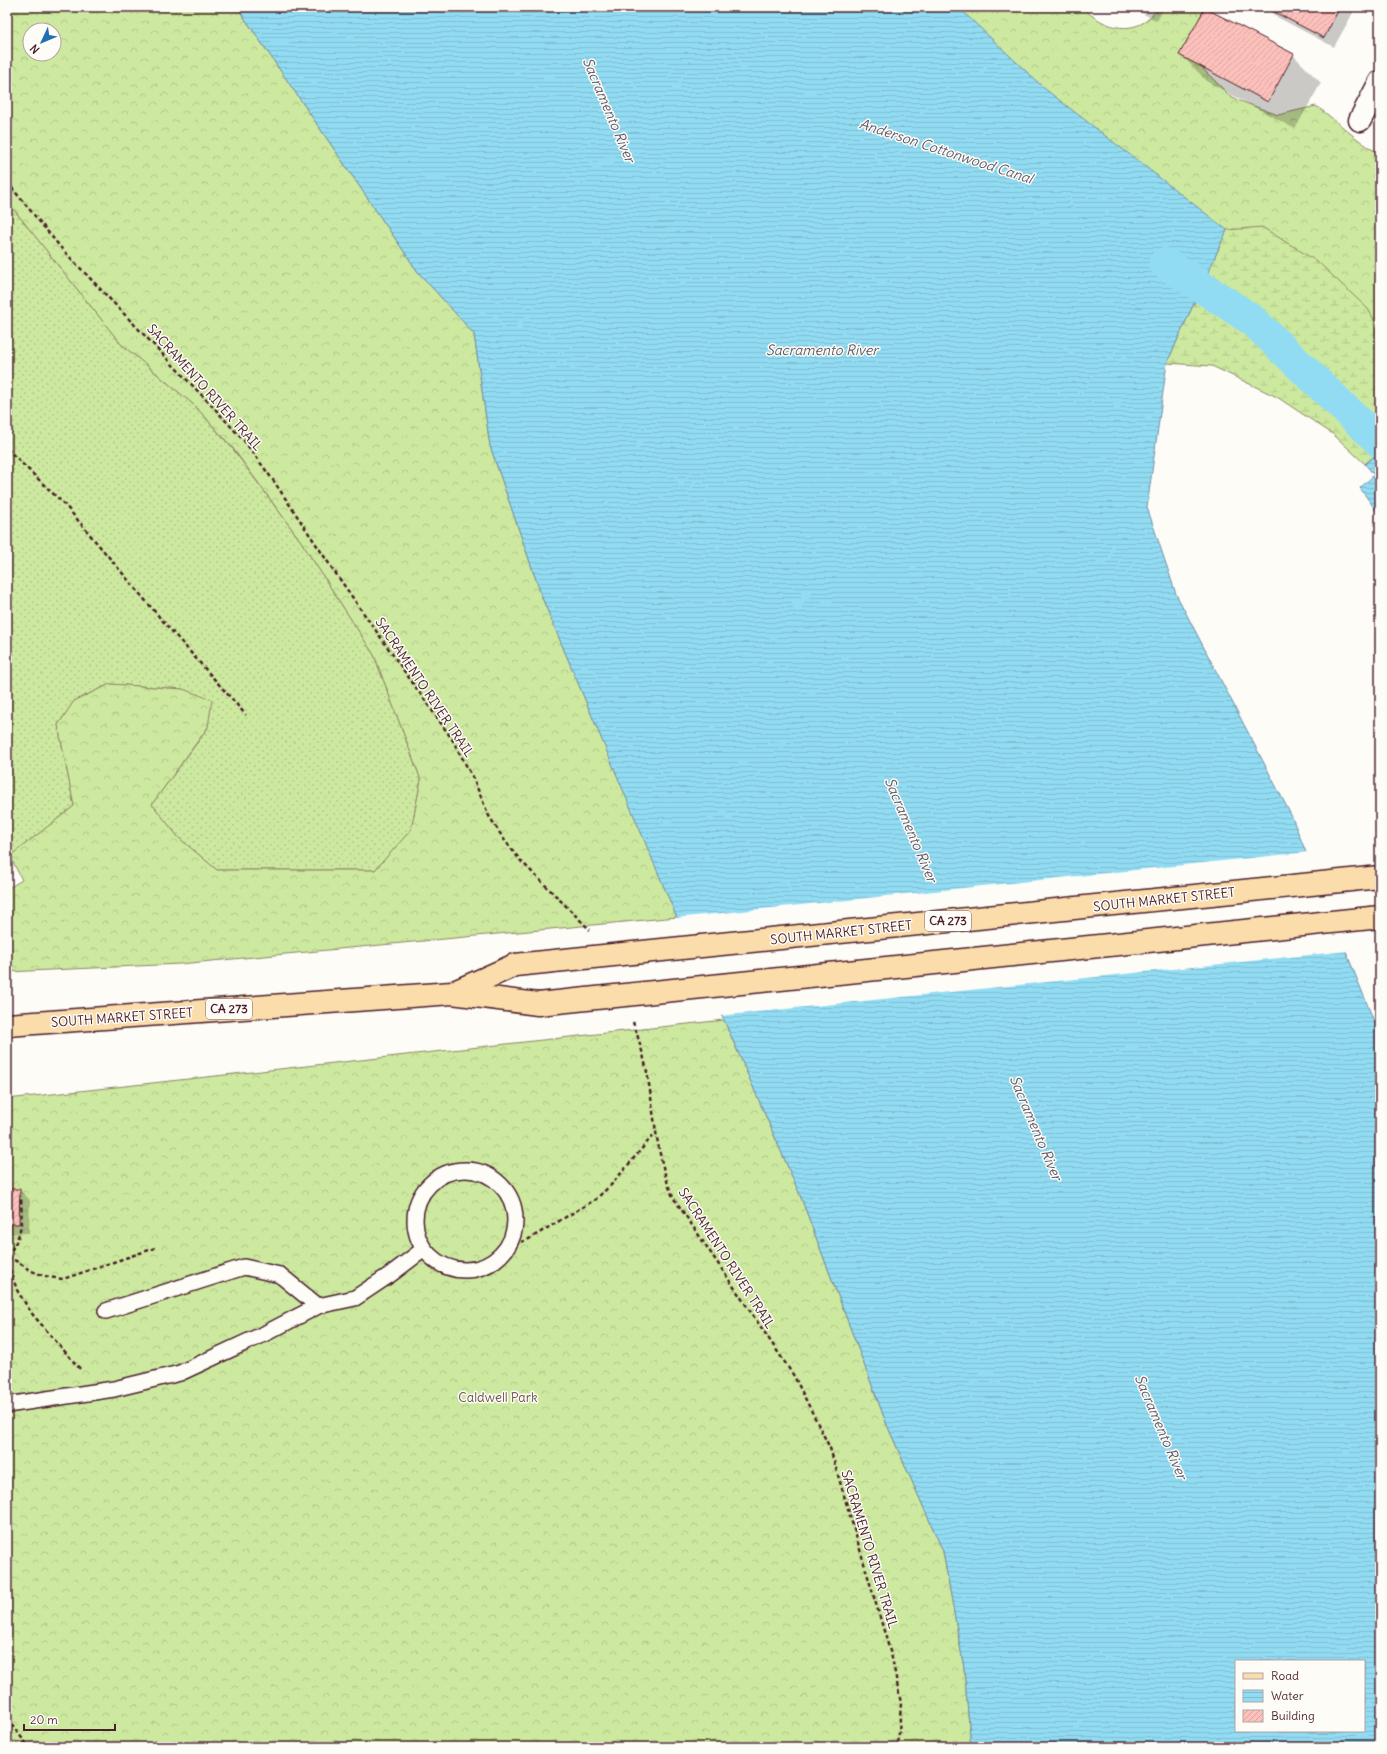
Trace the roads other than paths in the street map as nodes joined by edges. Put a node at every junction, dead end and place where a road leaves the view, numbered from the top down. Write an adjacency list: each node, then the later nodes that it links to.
1 (1380, 82): 2 (street)
2 (1360, 120)
3 (1380, 877): 5 (main road, SOUTH MARKET STREET / CA 273, bridge)
4 (1380, 917): 5 (main road, SOUTH MARKET STREET / CA 273, bridge)
5 (452, 993): 6 (main road, SOUTH MARKET STREET / CA 273)
6 (7, 1025)
7 (424, 1249): 7 (lane); 8 (lane)
8 (318, 1306): 9 (lane); 10 (lane)
9 (106, 1311)
10 (7, 1405)

